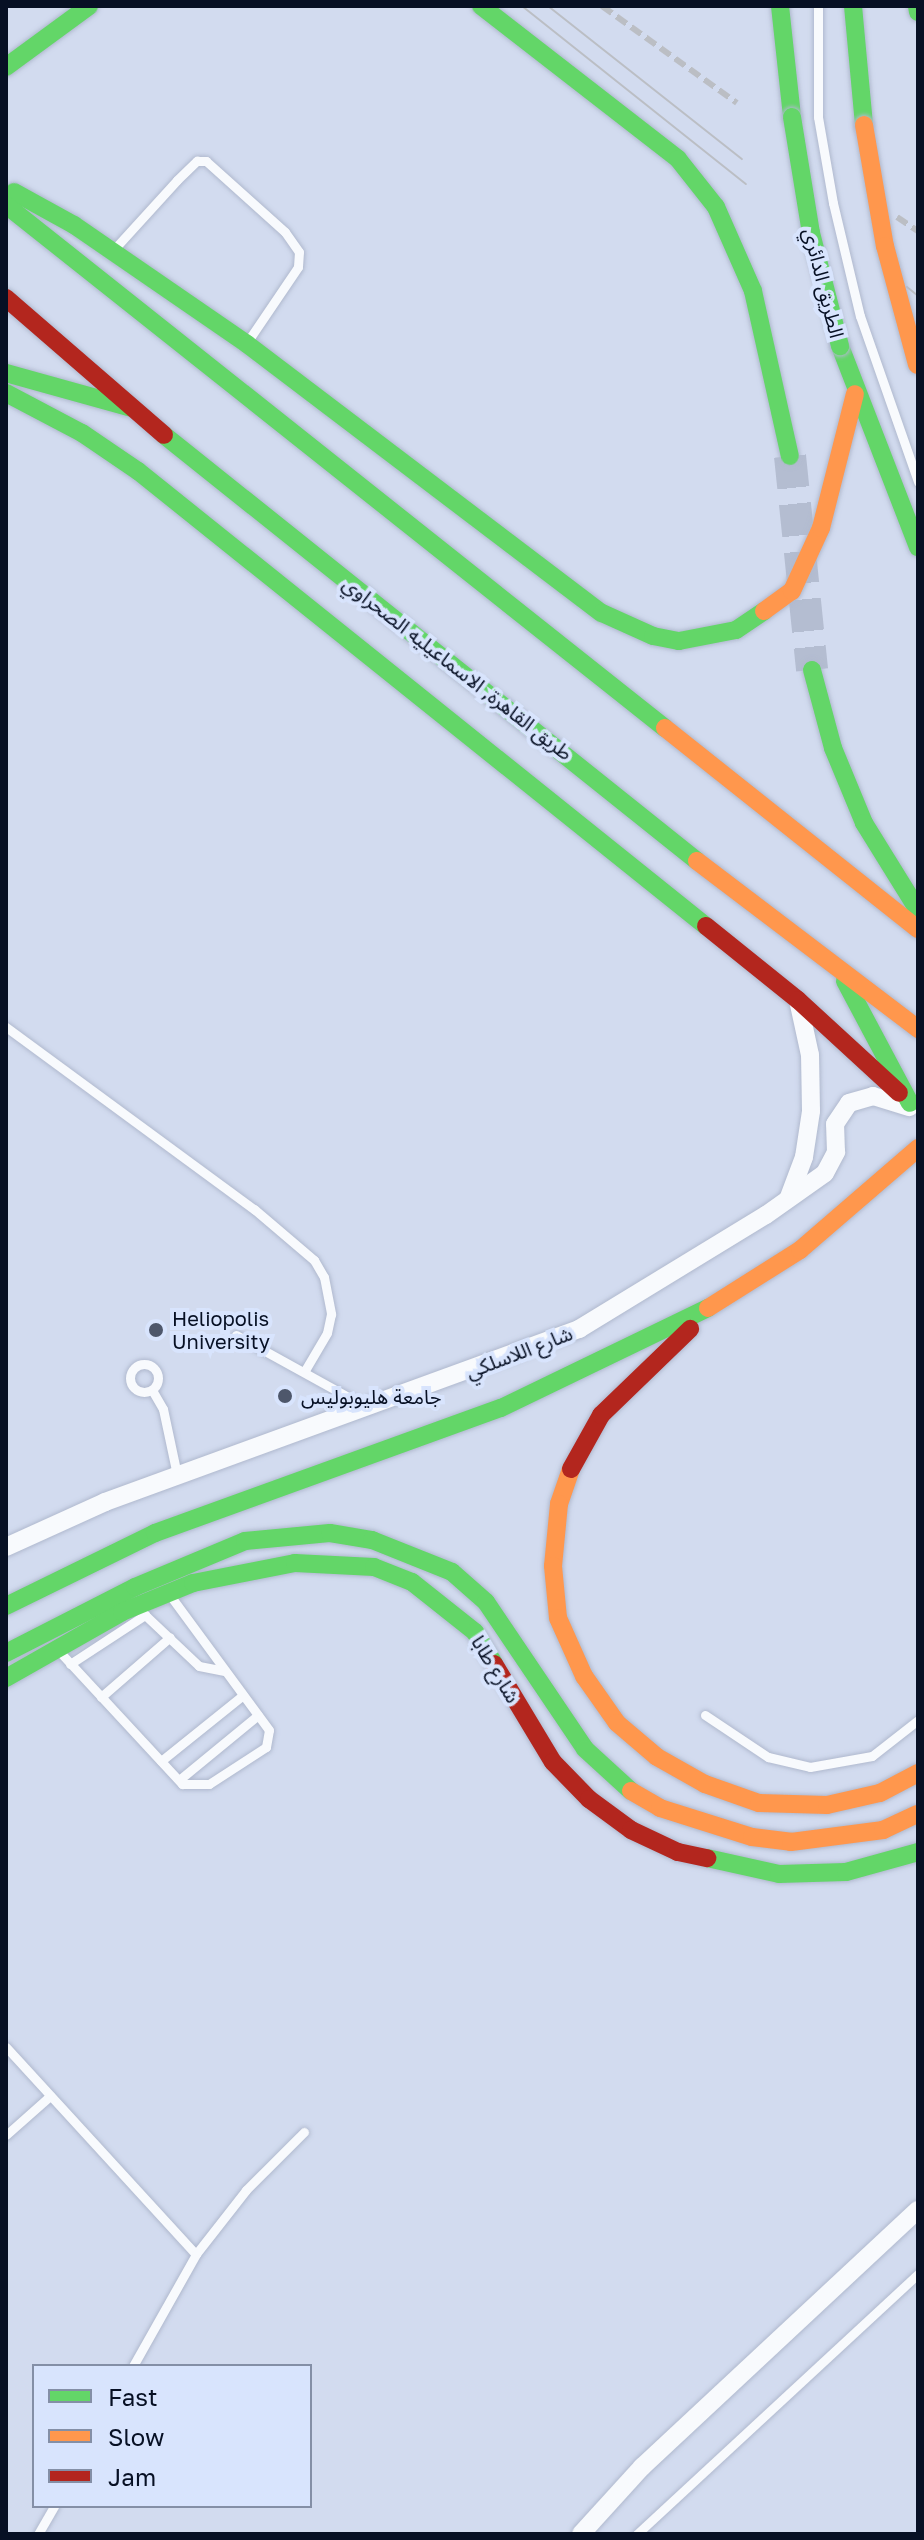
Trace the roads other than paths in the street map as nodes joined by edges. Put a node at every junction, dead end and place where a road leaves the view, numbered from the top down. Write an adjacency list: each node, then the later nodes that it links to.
1 (89, 6): 8 (main road)
2 (481, 6): 19 (main road)
3 (780, 6): 17 (main road, الطريق الدائري, bridge)
4 (818, 6): 20 (lane)
5 (853, 6): 14 (main road, bridge)
6 (917, 6): 7 (main road)
7 (918, 12)
8 (6, 67)
9 (6, 188): 11 (main road)
10 (6, 205): 24 (main road)
11 (112, 251): 13 (main road); 13 (lane)
12 (6, 298): 18 (main road, طريق القاهرة, الاسماعيليه الصحراوي)
13 (247, 344): 17 (main road)
14 (917, 366)
15 (6, 373): 18 (main road)
16 (6, 393): 26 (main road)
17 (855, 394): 21 (main road, الطريق الدائري)
18 (129, 407): 25 (main road, طريق القاهرة, الاسماعيليه الصحراوي)
19 (790, 456)
20 (918, 482)
21 (918, 547)
22 (812, 670): 23 (main road)
23 (918, 910)
24 (918, 929)
25 (840, 971): 28 (main road, طريق القاهرة, الاسماعيليه الصحراوي); 29 (main road)
26 (798, 1000): 29 (main road); 31 (street)
27 (6, 1027): 34 (lane)
28 (918, 1029)
29 (915, 1107): 31 (street, شارع اللاسلكي)
30 (918, 1148): 32 (main road)
31 (787, 1200): 36 (street, شارع اللاسلكي)
32 (722, 1301): 40 (main road); 53 (main road)
33 (236, 1335): 34 (lane)
34 (304, 1372): 36 (lane)
35 (152, 1390): 37 (lane)
36 (370, 1410): 37 (street, شارع اللاسلكي)
37 (177, 1475): 38 (street, شارع اللاسلكي)
38 (6, 1547)
39 (167, 1592): 42 (main road, شارع طابا); 45 (lane); 56 (main road, شارع طابا)
40 (6, 1606)
41 (170, 1637): 44 (lane); 45 (lane); 48 (lane)
42 (55, 1648): 44 (lane); 46 (main road, شارع طابا)
43 (6, 1653): 55 (main road)
44 (70, 1664): 48 (lane)
45 (225, 1671): 47 (lane)
46 (6, 1678)
47 (243, 1695): 49 (lane); 52 (lane)
48 (101, 1697): 52 (lane)
49 (258, 1715): 54 (lane); 54 (lane)
50 (705, 1715): 51 (lane)
51 (918, 1720)
52 (161, 1761): 54 (lane)
53 (918, 1773)
54 (179, 1780)
55 (918, 1814)
56 (918, 1852)
57 (6, 2047): 58 (lane)
58 (50, 2096): 60 (lane); 62 (lane)
59 (304, 2132): 62 (lane)
60 (6, 2135)
61 (918, 2210): 67 (street)
62 (196, 2254): 64 (lane)
63 (918, 2274): 68 (lane)
64 (134, 2364)
65 (53, 2508): 66 (lane)
66 (38, 2534)
67 (581, 2534)
68 (637, 2534)

